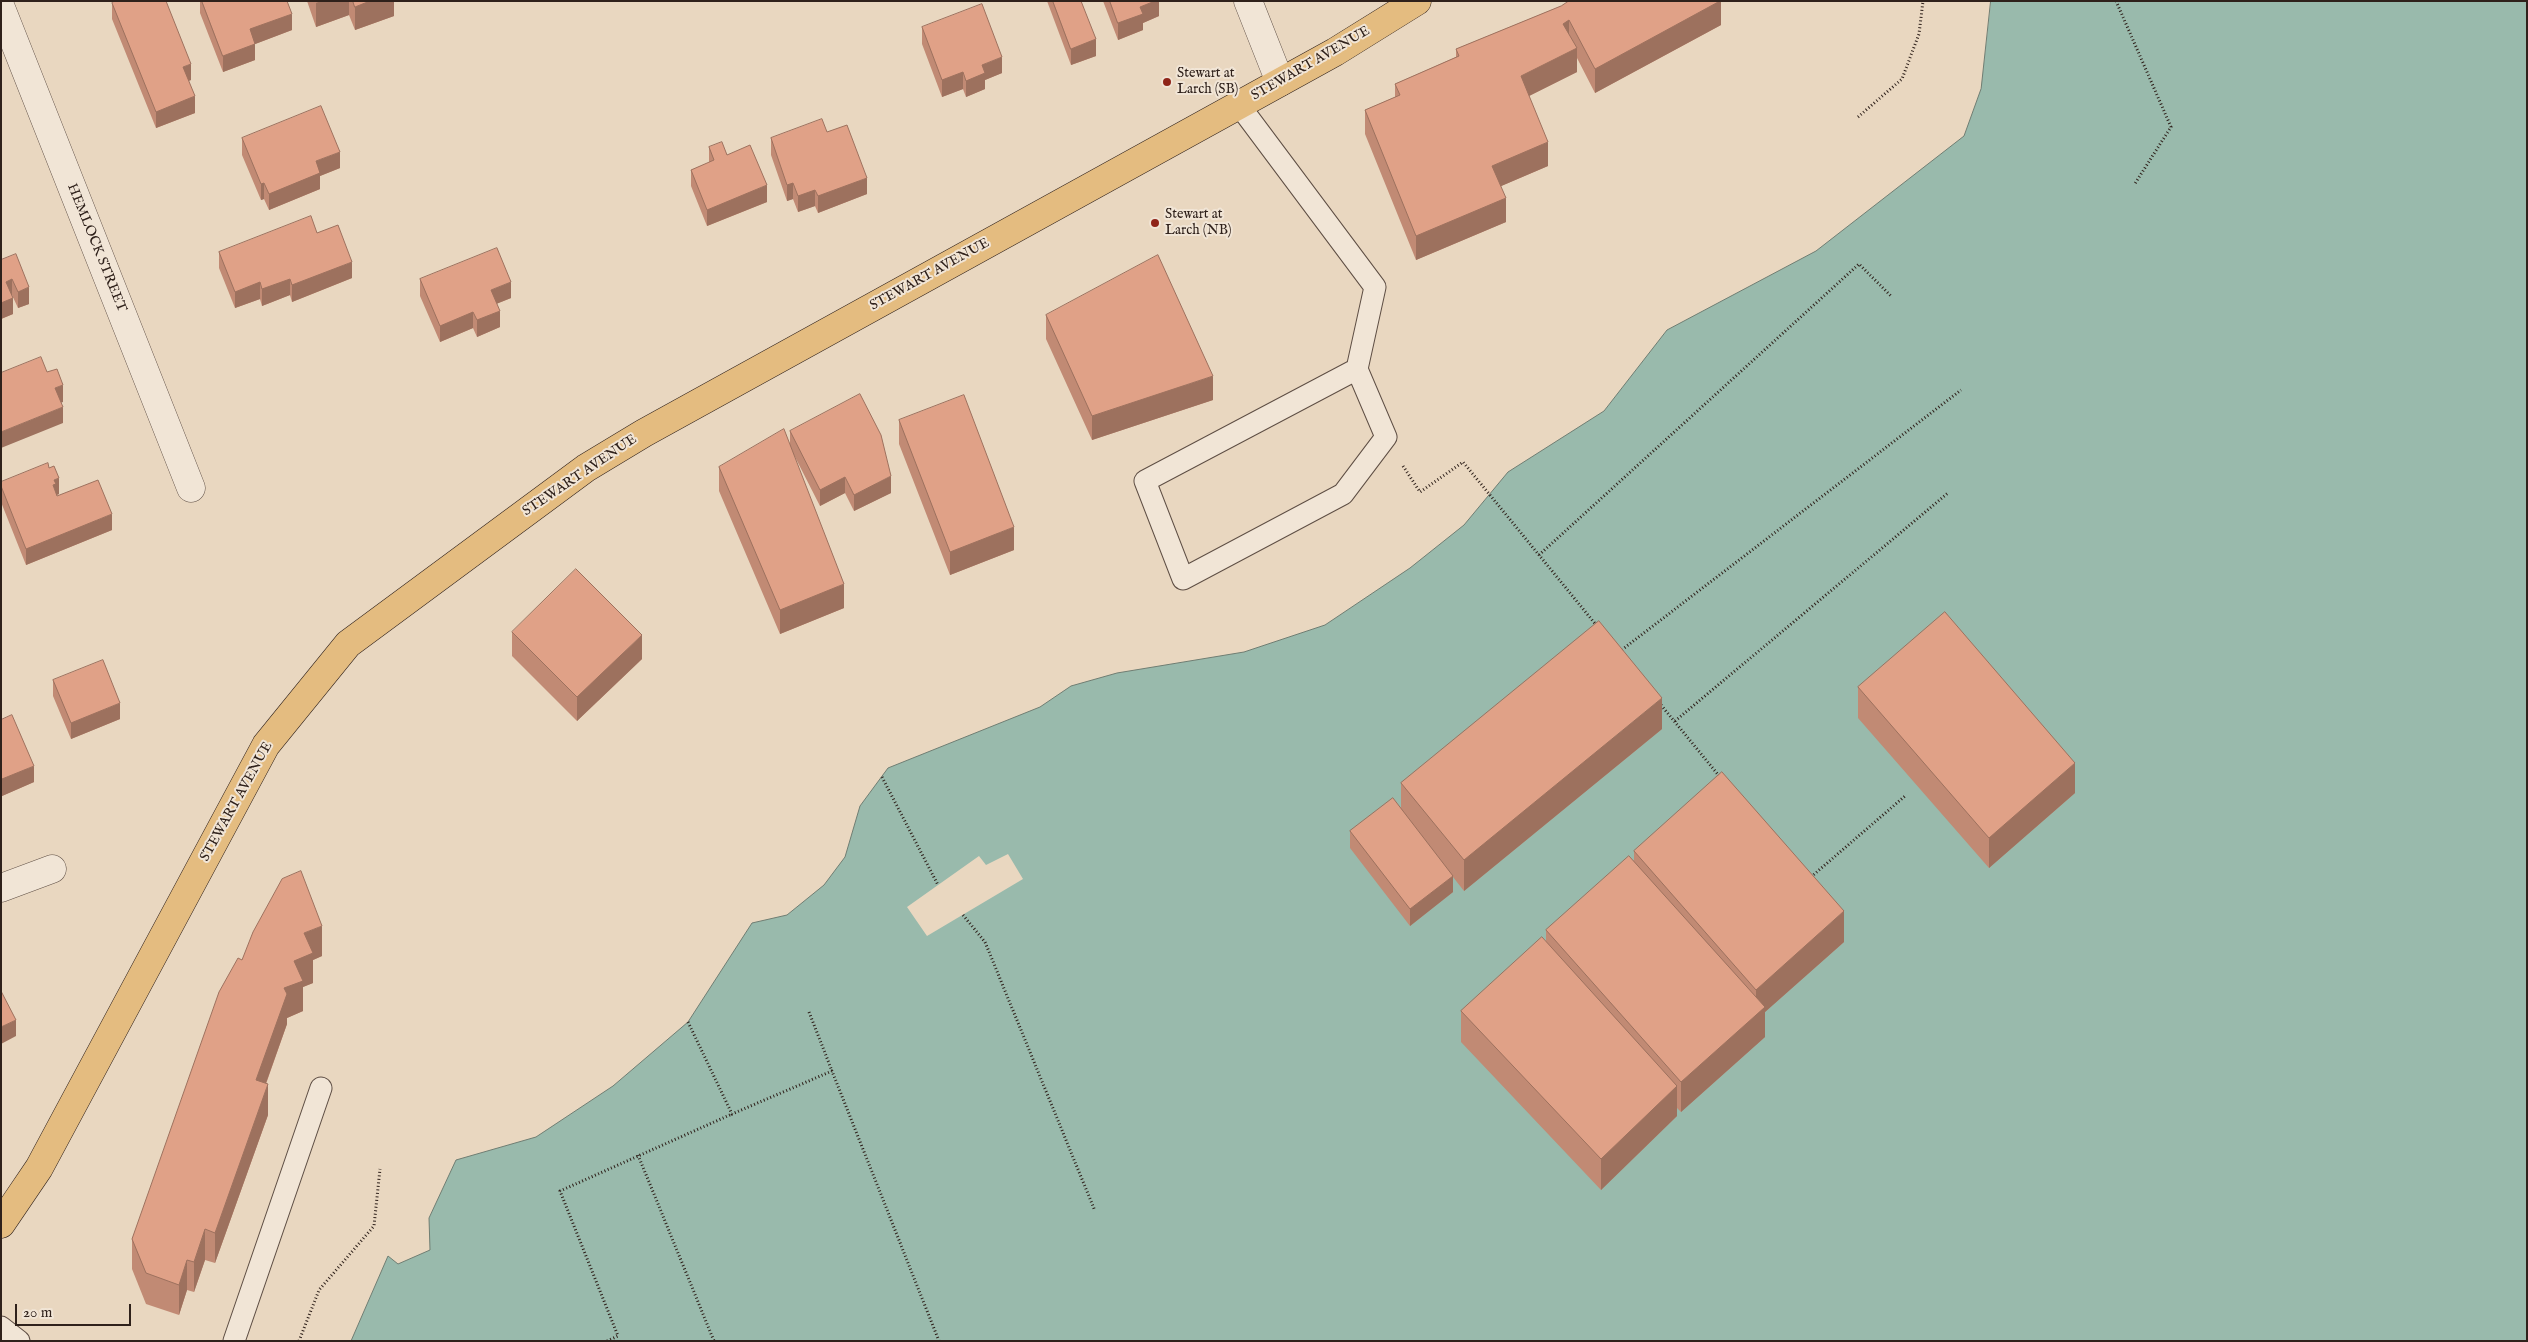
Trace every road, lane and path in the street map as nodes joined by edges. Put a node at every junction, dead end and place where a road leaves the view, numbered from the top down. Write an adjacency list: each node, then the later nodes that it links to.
1 (1248, 1): 6 (street)
2 (1417, 1): 6 (highway, STEWART AVENUE)
3 (1924, 1): 8 (path)
4 (2116, 1): 9 (path)
5 (1, 8): 14 (street, HEMLOCK STREET)
6 (1280, 82): 7 (highway, STEWART AVENUE)
7 (1239, 105): 11 (lane); 39 (highway, STEWART AVENUE)
8 (1858, 117)
9 (2134, 185)
10 (1892, 297): 16 (path)
11 (1357, 369): 13 (lane); 13 (lane)
12 (1961, 390): 19 (path)
13 (1386, 437): 16 (path)
14 (192, 488)
15 (1948, 493): 22 (path)
16 (1539, 555): 17 (path)
17 (1600, 630)
18 (1612, 645): 19 (path)
19 (1618, 652): 20 (path)
20 (1625, 660)
21 (1656, 698): 22 (path)
22 (1674, 722): 24 (path)
23 (882, 777): 28 (path)
24 (1724, 783)
25 (1905, 796): 27 (path)
26 (52, 869): 29 (street)
27 (1805, 883)
28 (938, 885)
29 (1, 888)
30 (963, 915): 38 (path)
31 (809, 1012): 33 (path)
32 (688, 1022): 35 (path)
33 (832, 1071): 35 (path); 46 (path)
34 (321, 1088): 42 (lane)
35 (732, 1114): 36 (path)
36 (638, 1155): 44 (path); 45 (path)
37 (380, 1169): 43 (path)
38 (1094, 1210)
39 (1, 1224)
40 (1, 1327): 41 (lane)
41 (18, 1341)
42 (234, 1341)
43 (299, 1341)
44 (607, 1341)
45 (714, 1341)
46 (939, 1341)

